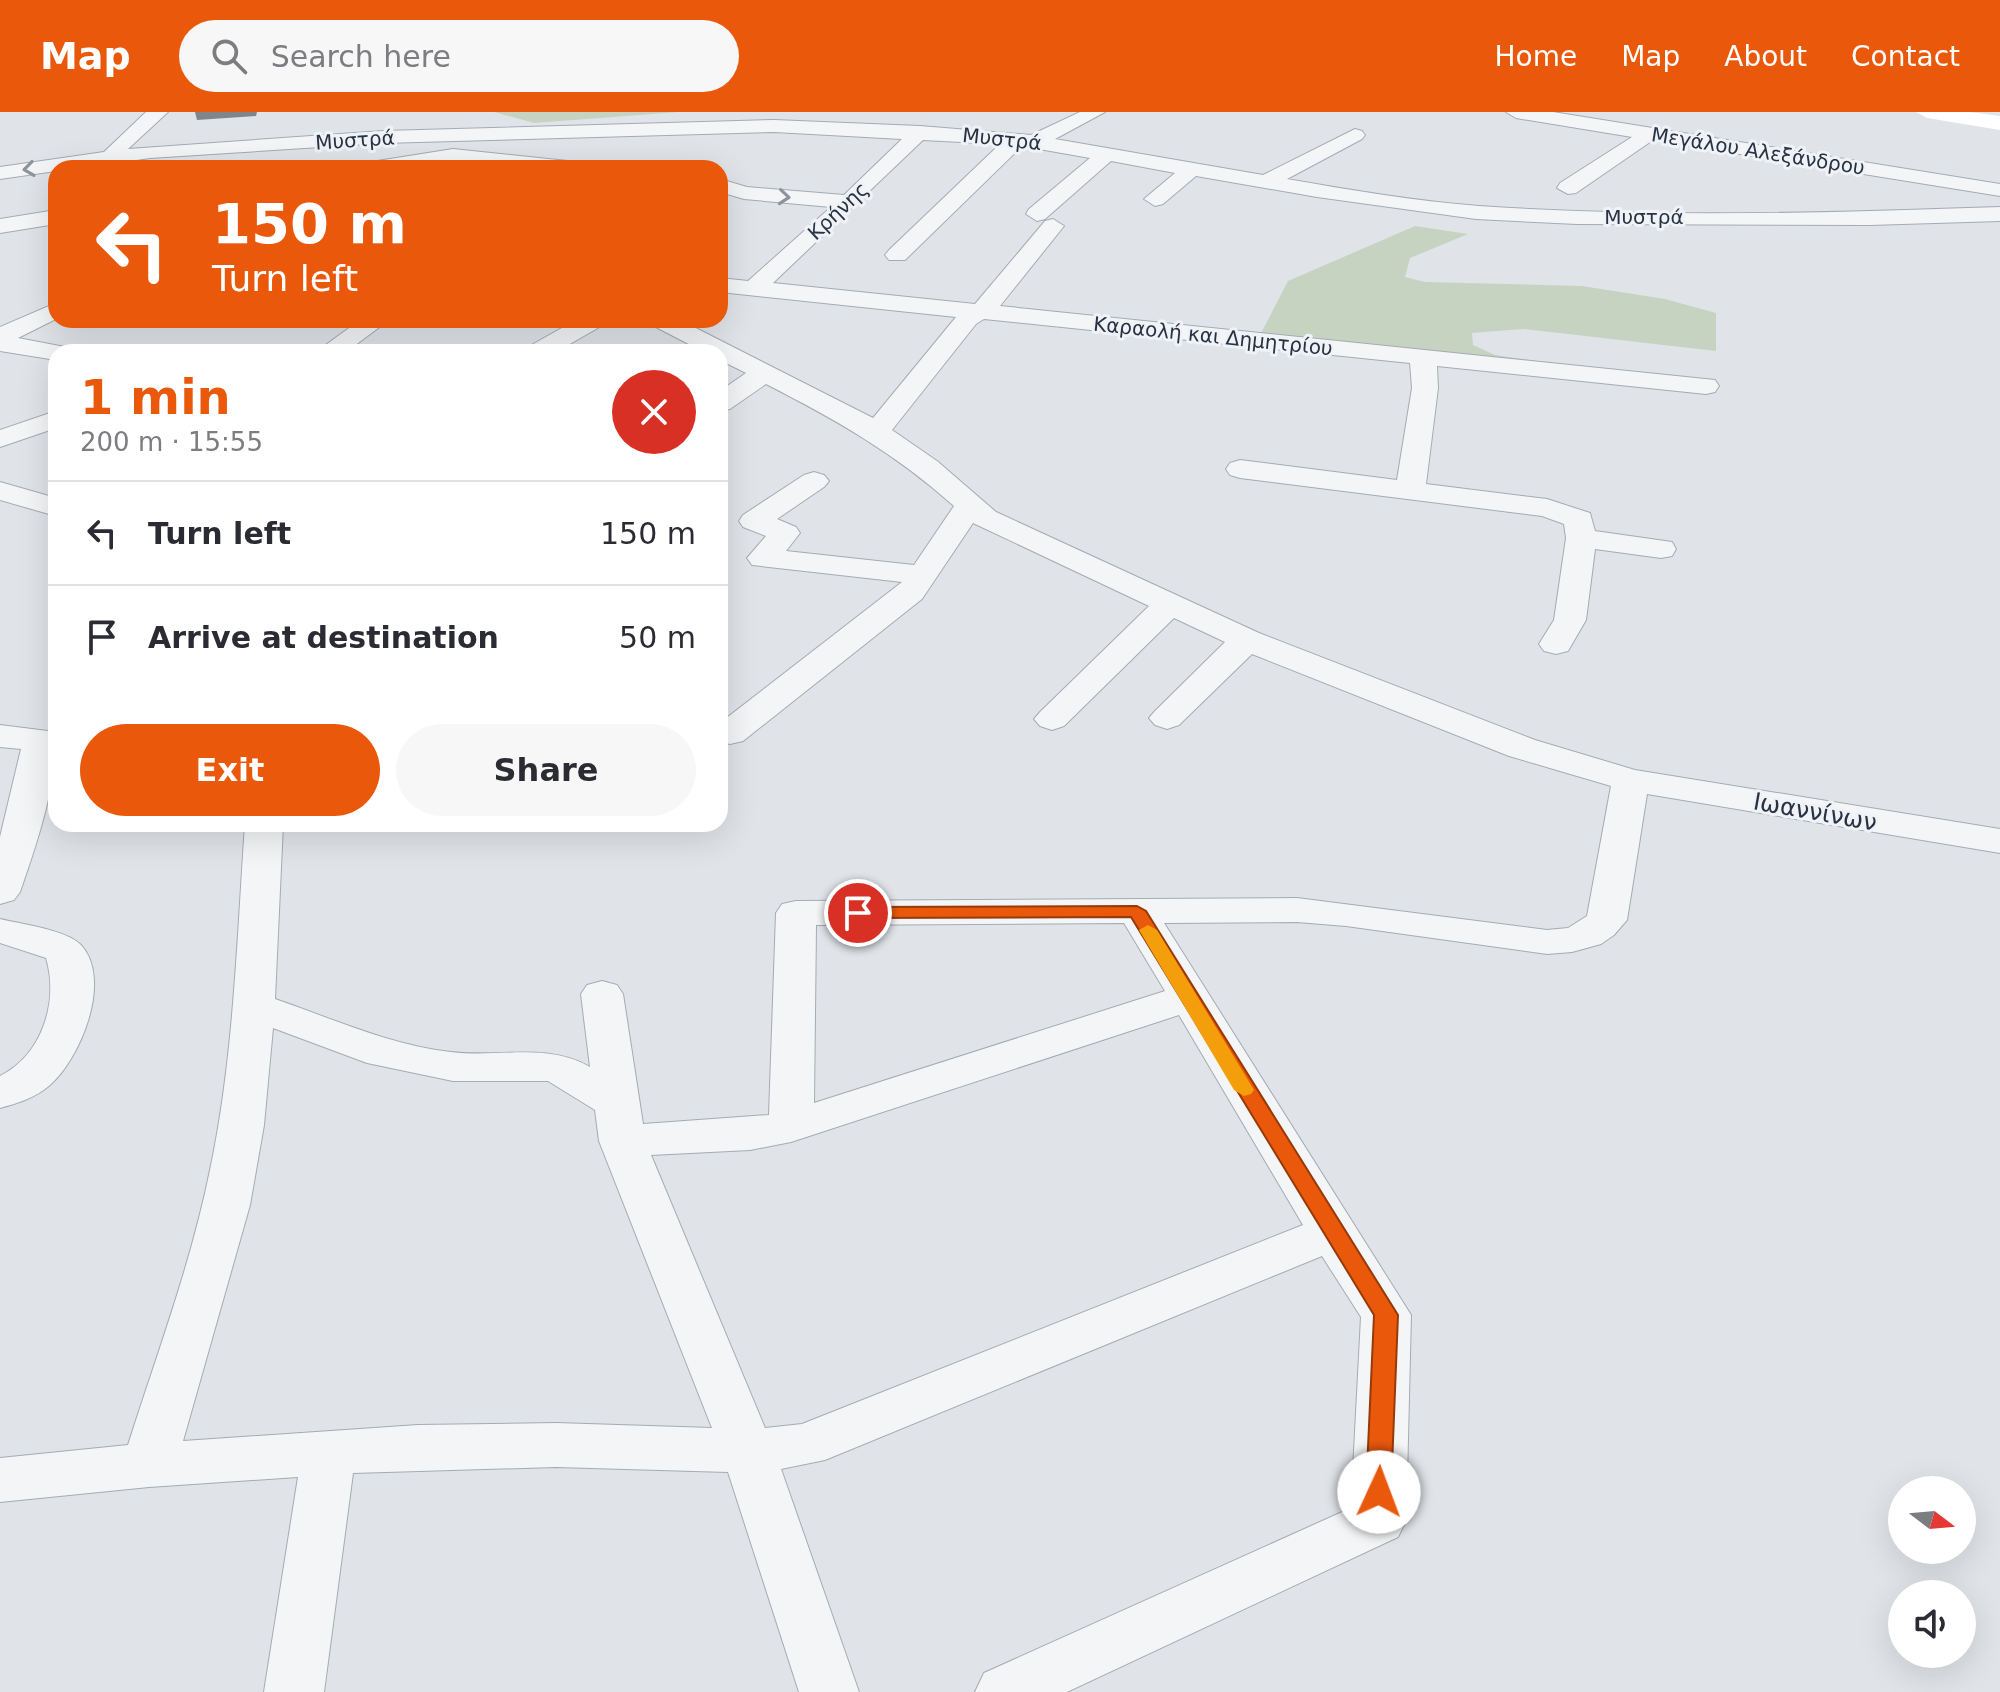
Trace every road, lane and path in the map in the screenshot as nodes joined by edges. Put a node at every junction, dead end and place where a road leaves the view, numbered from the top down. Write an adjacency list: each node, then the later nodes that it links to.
1 (158, 112): 13 (street)
2 (756, 112): 6 (street)
3 (1095, 112): 11 (street)
4 (1516, 112): 9 (street, Μεγάλου Αλεξάνδρου)
5 (1927, 112): 7 (main road)
6 (834, 120): 8 (street, Μυστρά); 14 (street, Μυστρά)
7 (2000, 123)
8 (920, 132): 11 (street, Μυστρά); 25 (street, Κρήνης)
9 (1649, 134): 22 (street); 23 (street, Μεγάλου Αλεξάνδρου)
10 (1355, 135): 20 (street)
11 (1026, 140): 12 (street, Μυστρά); 29 (street)
12 (1107, 154): 18 (street, Μυστρά); 32 (street)
13 (113, 160)
14 (134, 160)
15 (421, 160): 16 (street)
16 (501, 160)
17 (48, 168): 19 (street, Μυστρά, one-way to 19)
18 (1192, 169): 20 (street, Μυστρά); 24 (street)
19 (0, 173)
20 (1266, 182): 26 (street, Μυστρά)
21 (728, 188): 25 (street, one-way to 25)
22 (1568, 188)
23 (2000, 190)
24 (1155, 199)
25 (849, 202): 31 (street, Κρήνης)
26 (2000, 214)
27 (48, 218): 28 (street)
28 (0, 226)
29 (897, 255)
30 (728, 286): 31 (street, Καραολή και Δημητρίου)
31 (754, 288): 32 (street, Καραολή και Δημητρίου)
32 (979, 311): 43 (street, Καραολή και Δημητρίου); 48 (street)
33 (48, 314): 37 (street)
34 (365, 328): 38 (street)
35 (580, 328): 39 (street)
36 (677, 328): 40 (street, Ιωαννίνων)
37 (0, 340): 41 (street)
38 (341, 344)
39 (551, 344)
40 (709, 344)
41 (48, 350)
42 (728, 354): 44 (street, Ιωαννίνων)
43 (1423, 358): 45 (street, Καραολή και Δημητρίου); 52 (street)
44 (765, 372): 46 (street); 48 (street, Ιωαννίνων)
45 (1706, 386)
46 (728, 397)
47 (48, 422): 49 (street)
48 (876, 432): 55 (street, Ιωαννίνων)
49 (0, 439)
50 (1240, 469): 52 (street)
51 (814, 481): 58 (street)
52 (1410, 491): 56 (street)
53 (5, 498): 54 (street)
54 (48, 506)
55 (969, 506): 58 (street); 59 (street, Ιωαννίνων)
56 (1581, 538): 57 (street); 61 (street)
57 (1661, 549)
58 (923, 575): 64 (street)
59 (1170, 604): 60 (street, Ιωαννίνων); 63 (street)
60 (1247, 640): 62 (street); 68 (street, Ιωαννίνων)
61 (1556, 644)
62 (1167, 718)
63 (1052, 719)
64 (730, 733)
65 (0, 736): 66 (street)
66 (48, 742)
67 (48, 745): 71 (street)
68 (1631, 780): 70 (street, Ιωαννίνων); 72 (street)
69 (264, 832): 76 (street)
70 (2000, 841)
71 (0, 892)
72 (1137, 911): 75 (street); 79 (street)
73 (8, 928): 77 (street)
74 (602, 994): 78 (street)
75 (1188, 998): 79 (street); 80 (street)
76 (253, 1006): 78 (street); 83 (street)
77 (0, 1093)
78 (620, 1122): 79 (street); 81 (street)
79 (791, 1127)
80 (1332, 1232): 81 (street); 87 (street)
81 (748, 1451): 82 (street); 86 (street)
82 (329, 1453): 83 (street); 85 (street)
83 (149, 1465): 84 (street)
84 (0, 1480)
85 (294, 1692)
86 (829, 1692)
87 (1005, 1692)

